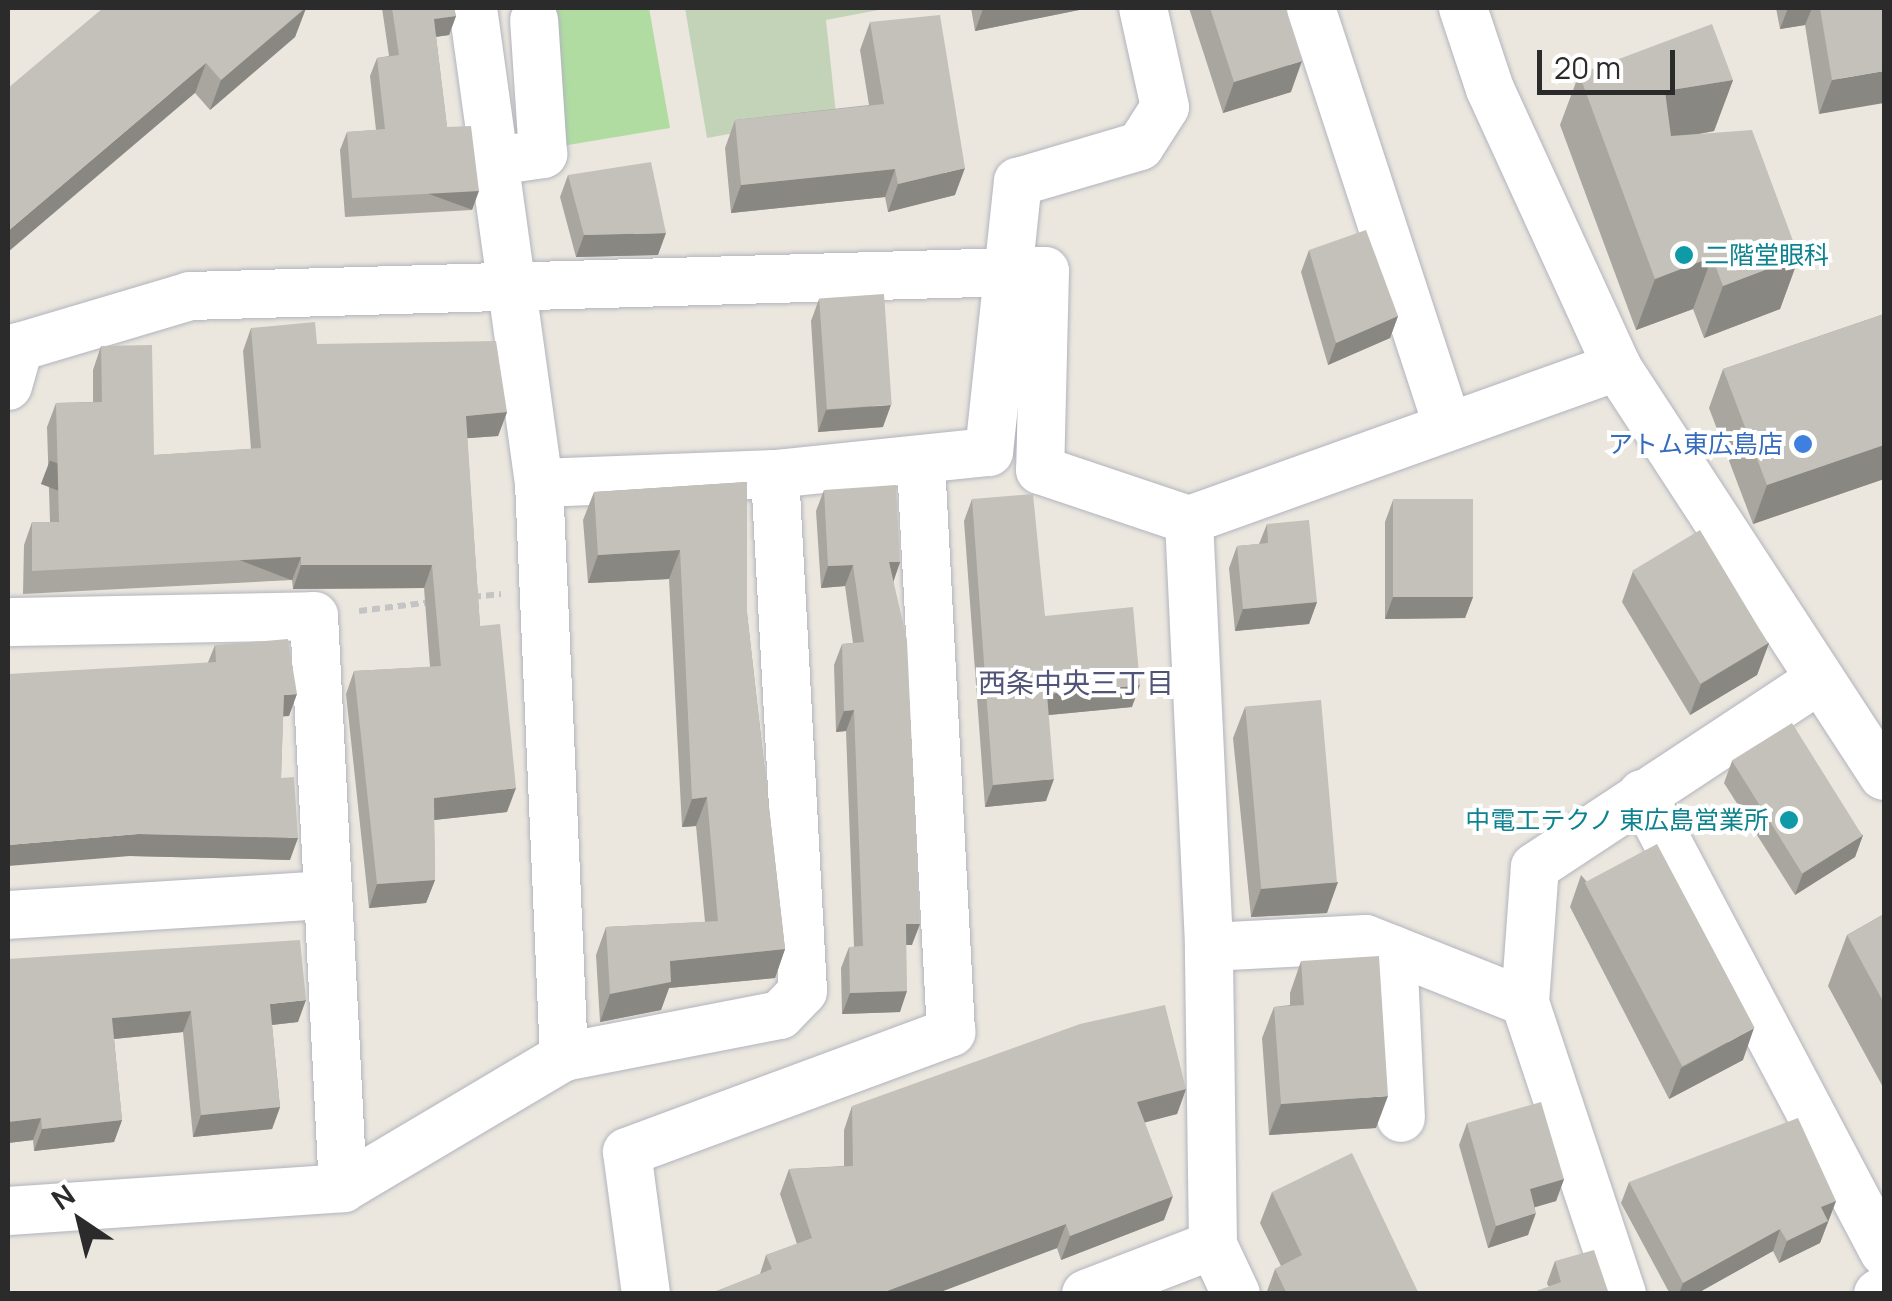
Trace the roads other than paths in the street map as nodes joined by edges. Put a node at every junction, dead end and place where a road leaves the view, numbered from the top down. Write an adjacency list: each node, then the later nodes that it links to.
1 (473, 8): 6 (street)
2 (1143, 8): 7 (street)
3 (1311, 8): 11 (street)
4 (1464, 8): 9 (street)
5 (534, 20): 6 (street)
6 (495, 161): 8 (street)
7 (1012, 270): 8 (street); 12 (street); 15 (street)
8 (510, 288): 10 (street); 14 (street)
9 (1617, 367): 11 (street); 17 (street)
10 (8, 386)
11 (1447, 424): 15 (street)
12 (921, 463): 13 (street); 32 (street)
13 (774, 474): 14 (street); 25 (street)
14 (539, 483): 25 (street)
15 (1189, 520): 22 (street)
16 (8, 622): 20 (street)
17 (1820, 679): 18 (street); 19 (street)
18 (1884, 776)
19 (1642, 794): 24 (street); 30 (street)
20 (323, 895): 21 (street); 27 (street)
21 (8, 914)
22 (1209, 947): 23 (street); 29 (street)
23 (1393, 950): 24 (street); 26 (street)
24 (1526, 1002): 35 (street)
25 (564, 1057): 27 (street)
26 (1401, 1118)
27 (343, 1188): 28 (street)
28 (8, 1211)
29 (1213, 1244): 33 (street); 34 (street)
30 (1884, 1252)
31 (1884, 1290): 36 (street)
32 (646, 1294)
33 (1086, 1294)
34 (1236, 1294)
35 (1622, 1294)
36 (1878, 1294)

